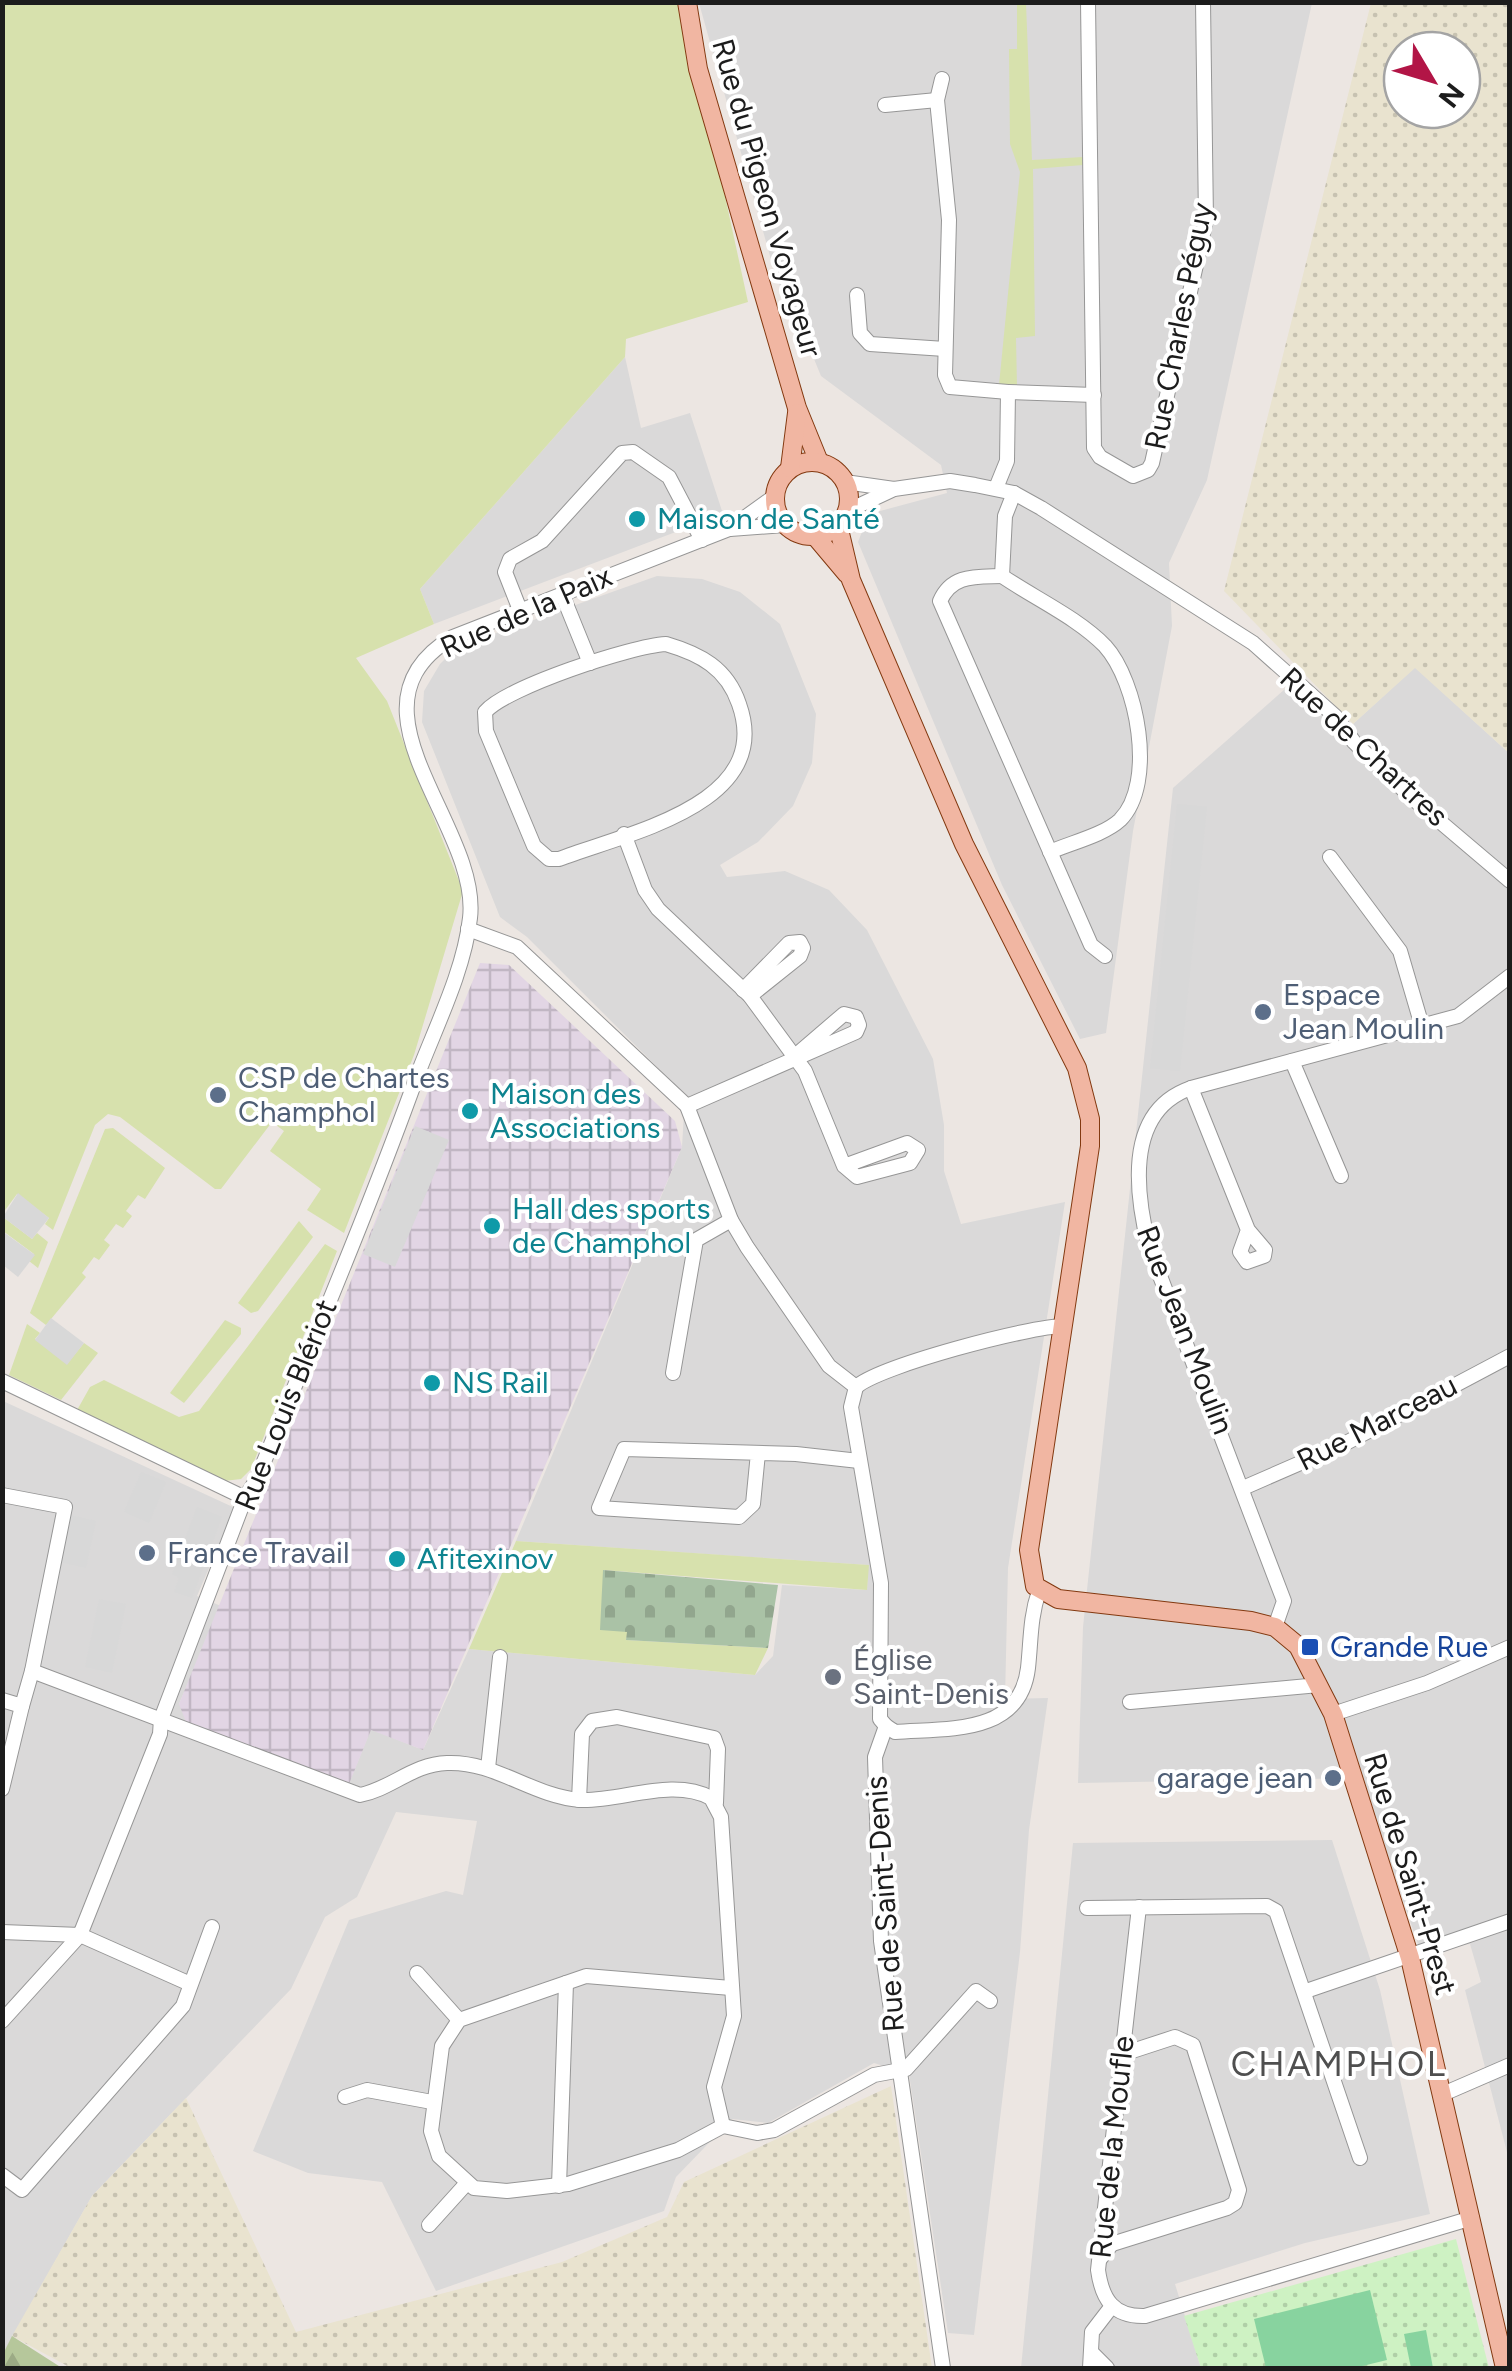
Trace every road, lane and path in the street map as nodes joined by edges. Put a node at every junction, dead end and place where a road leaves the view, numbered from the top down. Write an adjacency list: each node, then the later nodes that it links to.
1 (687, 2): 11 (main road, Rue du Pigeon Voyageur)
2 (1088, 2): 10 (street, Rue Charles Péguy)
3 (1203, 2): 10 (street, Rue Charles Péguy)
4 (942, 79): 5 (street)
5 (937, 100): 6 (street); 8 (street)
6 (885, 105)
7 (857, 295): 8 (street)
8 (945, 349): 9 (street)
9 (1008, 392): 10 (street); 15 (street)
10 (1094, 395)
11 (797, 408): 12 (main road, Rue du Pigeon Voyageur); 13 (main road, Rue du Pigeon Voyageur)
12 (820, 462): 13 (main road); 14 (main road)
13 (790, 468): 18 (main road)
14 (845, 482): 16 (street); 19 (main road)
15 (996, 488): 16 (street, Rue de Chartres); 17 (street, Rue de Chartres)
16 (894, 489): 19 (street)
17 (1014, 493): 24 (street); 32 (street, Rue de Chartres)
18 (775, 496): 20 (main road); 21 (street, Rue de la Paix)
19 (842, 518): 22 (main road); 25 (main road)
20 (785, 525): 21 (street, Rue de la Paix); 22 (main road)
21 (729, 529): 23 (street, Rue de la Paix)
22 (815, 536): 25 (main road)
23 (702, 540): 26 (street, Rue de la Paix); 27 (street)
24 (1002, 576): 30 (street); 30 (street)
25 (851, 580): 45 (main road)
26 (562, 594): 27 (street, Rue de la Paix); 28 (street)
27 (520, 610): 33 (street, Rue de la Paix)
28 (590, 663): 29 (street); 29 (street)
29 (624, 834): 37 (street)
30 (1050, 852): 34 (street)
31 (1330, 856): 36 (street)
32 (1510, 881)
33 (468, 929): 40 (street); 54 (street, Rue Louis Blériot)
34 (1105, 956)
35 (1510, 976): 36 (street, Rue Jean Moulin)
36 (1422, 1026): 38 (street, Rue Jean Moulin)
37 (795, 1056): 40 (street); 41 (street)
38 (1292, 1061): 39 (street, Rue Jean Moulin); 42 (street)
39 (1191, 1088): 44 (street); 52 (street, Rue Jean Moulin)
40 (688, 1106): 43 (street)
41 (844, 1166)
42 (1341, 1176)
43 (731, 1220): 47 (street); 49 (street)
44 (1248, 1230)
45 (1064, 1326): 49 (street); 55 (main road)
46 (1510, 1356): 52 (street, Rue Marceau)
47 (673, 1373)
48 (2, 1381): 54 (street)
49 (856, 1388): 51 (street, Rue de Saint-Denis)
50 (758, 1453): 50 (street); 51 (street)
51 (859, 1461): 66 (street, Rue de Saint-Denis)
52 (1243, 1488): 56 (street, Rue Jean Moulin)
53 (2, 1495): 59 (street)
54 (245, 1498): 65 (street, Rue Louis Blériot)
55 (1039, 1591): 56 (main road); 66 (street)
56 (1275, 1627): 60 (main road, Rue de Saint-Prest)
57 (1510, 1647): 64 (street)
58 (500, 1657): 67 (street)
59 (32, 1671): 63 (street); 65 (street)
60 (1319, 1684): 62 (street); 64 (main road, Rue de Saint-Prest)
61 (2, 1700): 63 (street)
62 (1130, 1702)
63 (22, 1706): 68 (street)
64 (1332, 1714): 77 (main road, Rue de Saint-Prest)
65 (161, 1719): 67 (street); 76 (street, Rue Louis Blériot)
66 (886, 1726): 88 (street, Rue de Saint-Denis)
67 (488, 1768): 69 (street)
68 (2, 1789)
69 (580, 1800): 70 (street); 70 (street)
70 (716, 1803): 81 (street)
71 (1139, 1907): 72 (street); 82 (street); 86 (street, Rue de la Moufle)
72 (1087, 1908)
73 (1510, 1921): 77 (street)
74 (212, 1928): 80 (street)
75 (2, 1932): 76 (street)
76 (80, 1935): 80 (street); 85 (street)
77 (1410, 1958): 82 (street); 89 (main road, Rue de Saint-Prest)
78 (416, 1973): 84 (street)
79 (566, 1982): 81 (street); 84 (street); 96 (street)
80 (188, 1983): 94 (street)
81 (732, 1988): 92 (street)
82 (1307, 1995): 93 (street)
83 (990, 2001): 88 (street)
84 (459, 2020): 91 (street)
85 (2, 2021)
86 (1120, 2054): 99 (street, Rue de la Moufle); 99 (street)
87 (1510, 2065): 89 (street)
88 (897, 2068): 92 (street); 102 (street, Rue de Saint-Denis)
89 (1443, 2094): 97 (main road, Rue de Saint-Prest)
90 (345, 2098): 91 (street)
91 (432, 2102): 95 (street)
92 (722, 2126): 96 (street)
93 (1360, 2158)
94 (2, 2175)
95 (466, 2184): 96 (street); 98 (street)
96 (559, 2186)
97 (1472, 2218): 100 (street); 104 (main road, Rue de Saint-Prest)
98 (429, 2225)
99 (1099, 2261): 100 (street, Rue de la Moufle)
100 (1112, 2306): 101 (street)
101 (1091, 2361): 103 (street)
102 (943, 2368)
103 (1107, 2368)
104 (1505, 2368)

